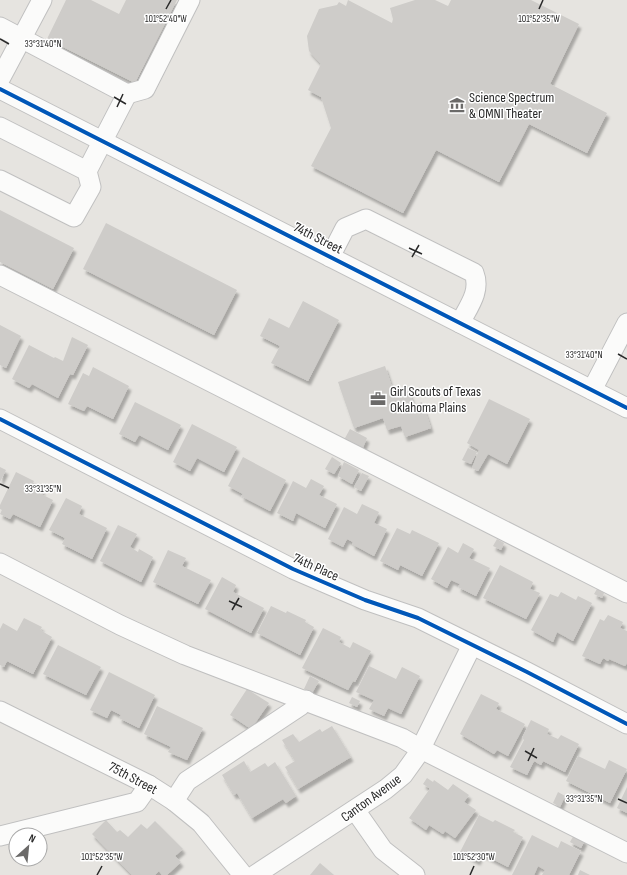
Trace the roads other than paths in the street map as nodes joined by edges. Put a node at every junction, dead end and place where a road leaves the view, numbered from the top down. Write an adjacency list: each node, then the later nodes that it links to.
1 (42, 0): 4 (street)
2 (190, 0): 7 (street)
3 (0, 27): 4 (street)
4 (22, 38): 5 (street); 7 (street)
5 (0, 80)
6 (0, 89): 9 (street, 74th Street)
7 (127, 94): 9 (street)
8 (0, 127): 10 (street)
9 (103, 141): 10 (street); 12 (street, 74th Street)
10 (87, 171): 11 (street)
11 (0, 180)
12 (330, 257): 15 (street, 74th Street); 15 (street)
13 (0, 274): 20 (street)
14 (627, 322): 16 (street)
15 (460, 323): 16 (street, 74th Street)
16 (592, 390): 17 (street, 74th Street)
17 (627, 408)
18 (0, 419): 21 (street, 74th Place)
19 (0, 563): 22 (street)
20 (627, 593)
21 (472, 645): 24 (street, 74th Place); 25 (street, Canton Avenue)
22 (306, 700): 25 (street); 27 (street)
23 (0, 711): 26 (street, 75th Street)
24 (627, 724)
25 (421, 749): 28 (street, Canton Avenue); 30 (street)
26 (148, 785): 27 (street, 75th Street); 29 (street)
27 (174, 801): 31 (street, 75th Street)
28 (355, 810): 32 (street, Canton Avenue); 33 (street)
29 (0, 836)
30 (627, 853)
31 (243, 875)
32 (256, 875)
33 (415, 875)

